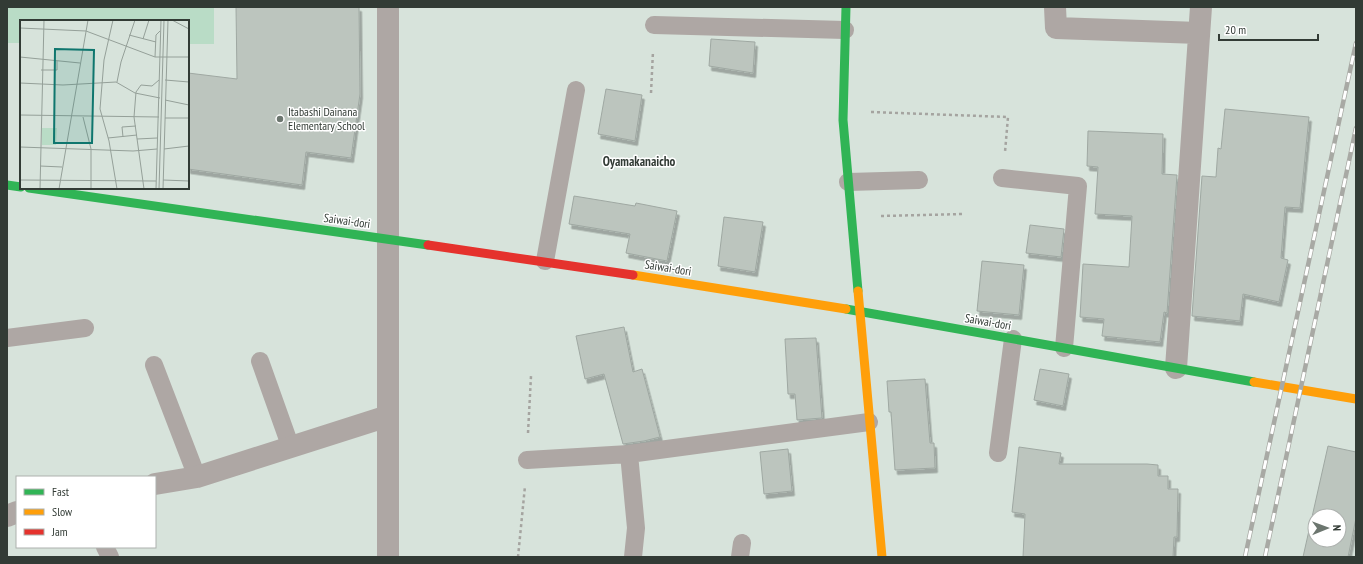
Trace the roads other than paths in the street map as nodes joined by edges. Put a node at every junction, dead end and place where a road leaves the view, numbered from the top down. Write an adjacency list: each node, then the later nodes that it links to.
1 (388, 7): 15 (street)
2 (846, 7): 6 (street)
3 (1055, 7): 7 (street)
4 (1201, 7): 7 (street)
5 (654, 25): 6 (lane)
6 (845, 30): 11 (street)
7 (1199, 33): 24 (street)
8 (576, 90): 16 (lane)
9 (1002, 178): 21 (lane)
10 (919, 180): 11 (lane)
11 (848, 182): 17 (street)
12 (7, 185): 13 (street)
13 (20, 187)
14 (36, 189): 15 (street, Saiwai-dori)
15 (387, 239): 16 (street, Saiwai-dori); 26 (street)
16 (545, 261): 17 (street, Saiwai-dori)
17 (859, 311): 20 (street, Saiwai-dori); 27 (street)
18 (86, 328): 19 (lane)
19 (7, 338)
20 (1014, 339): 21 (street, Saiwai-dori); 29 (lane)
21 (1064, 348): 24 (street, Saiwai-dori)
22 (260, 361): 28 (lane)
23 (154, 365): 32 (lane)
24 (1176, 368): 25 (street, Saiwai-dori)
25 (1356, 399)
26 (388, 416): 28 (street); 36 (street)
27 (869, 422): 30 (lane); 38 (street)
28 (291, 448): 32 (street)
29 (998, 453)
30 (629, 454): 31 (lane); 37 (lane)
31 (527, 460)
32 (197, 477): 33 (street)
33 (156, 484)
34 (106, 548): 35 (lane)
35 (110, 557)
36 (388, 557)
37 (633, 557)
38 (882, 557)

